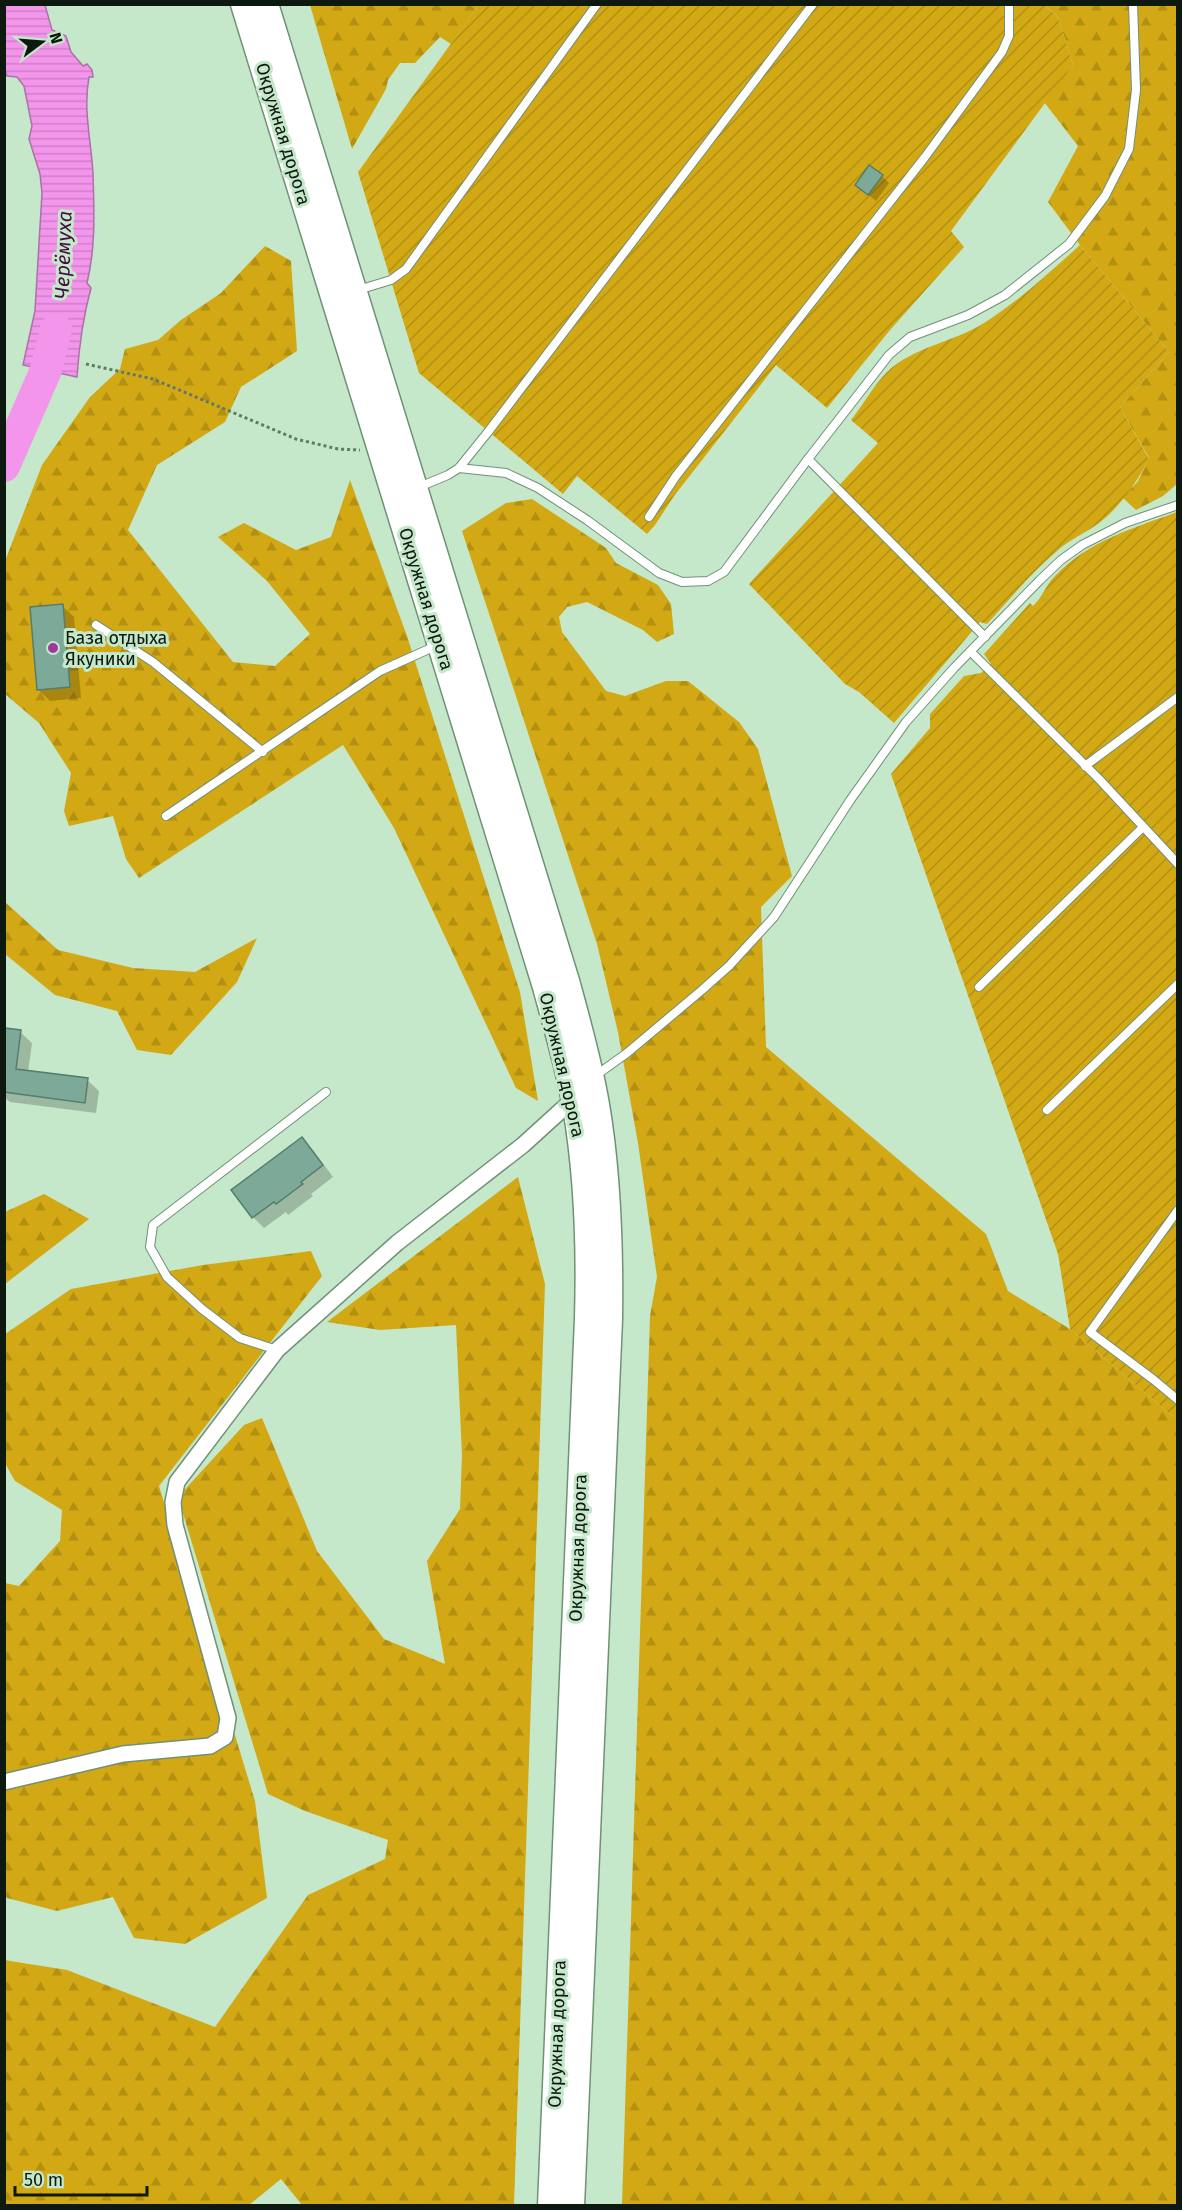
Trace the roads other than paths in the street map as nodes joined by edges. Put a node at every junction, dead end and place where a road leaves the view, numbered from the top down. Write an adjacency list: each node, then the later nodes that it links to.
1 (243, 4): 15 (main road, Окружная дорога)
2 (266, 4): 7 (main road, Окружная дорога)
3 (597, 4): 7 (lane)
4 (813, 4): 9 (lane)
5 (1009, 4): 12 (lane)
6 (1133, 4): 8 (lane)
7 (354, 291): 10 (main road, Окружная дорога)
8 (808, 459): 9 (lane); 14 (lane)
9 (459, 468): 10 (lane)
10 (415, 488): 25 (main road, Окружная дорога)
11 (1178, 505): 14 (lane)
12 (649, 517)
13 (96, 625): 18 (lane)
14 (985, 637): 16 (lane)
15 (440, 645): 18 (lane); 27 (main road, Окружная дорога)
16 (970, 652): 19 (lane); 25 (lane)
17 (1178, 697): 19 (lane)
18 (263, 752): 20 (lane)
19 (1085, 766): 21 (lane)
20 (166, 816)
21 (1143, 828): 22 (lane); 24 (lane)
22 (1178, 864)
23 (1178, 984): 28 (lane)
24 (979, 987)
25 (592, 1079): 27 (street); 34 (main road, Окружная дорога)
26 (326, 1092): 30 (lane)
27 (573, 1100): 30 (street); 33 (main road, Окружная дорога)
28 (1047, 1110)
29 (1178, 1210): 31 (lane)
30 (278, 1350): 32 (street)
31 (1178, 1400)
32 (4, 1782)
33 (550, 2205)
34 (572, 2205)

